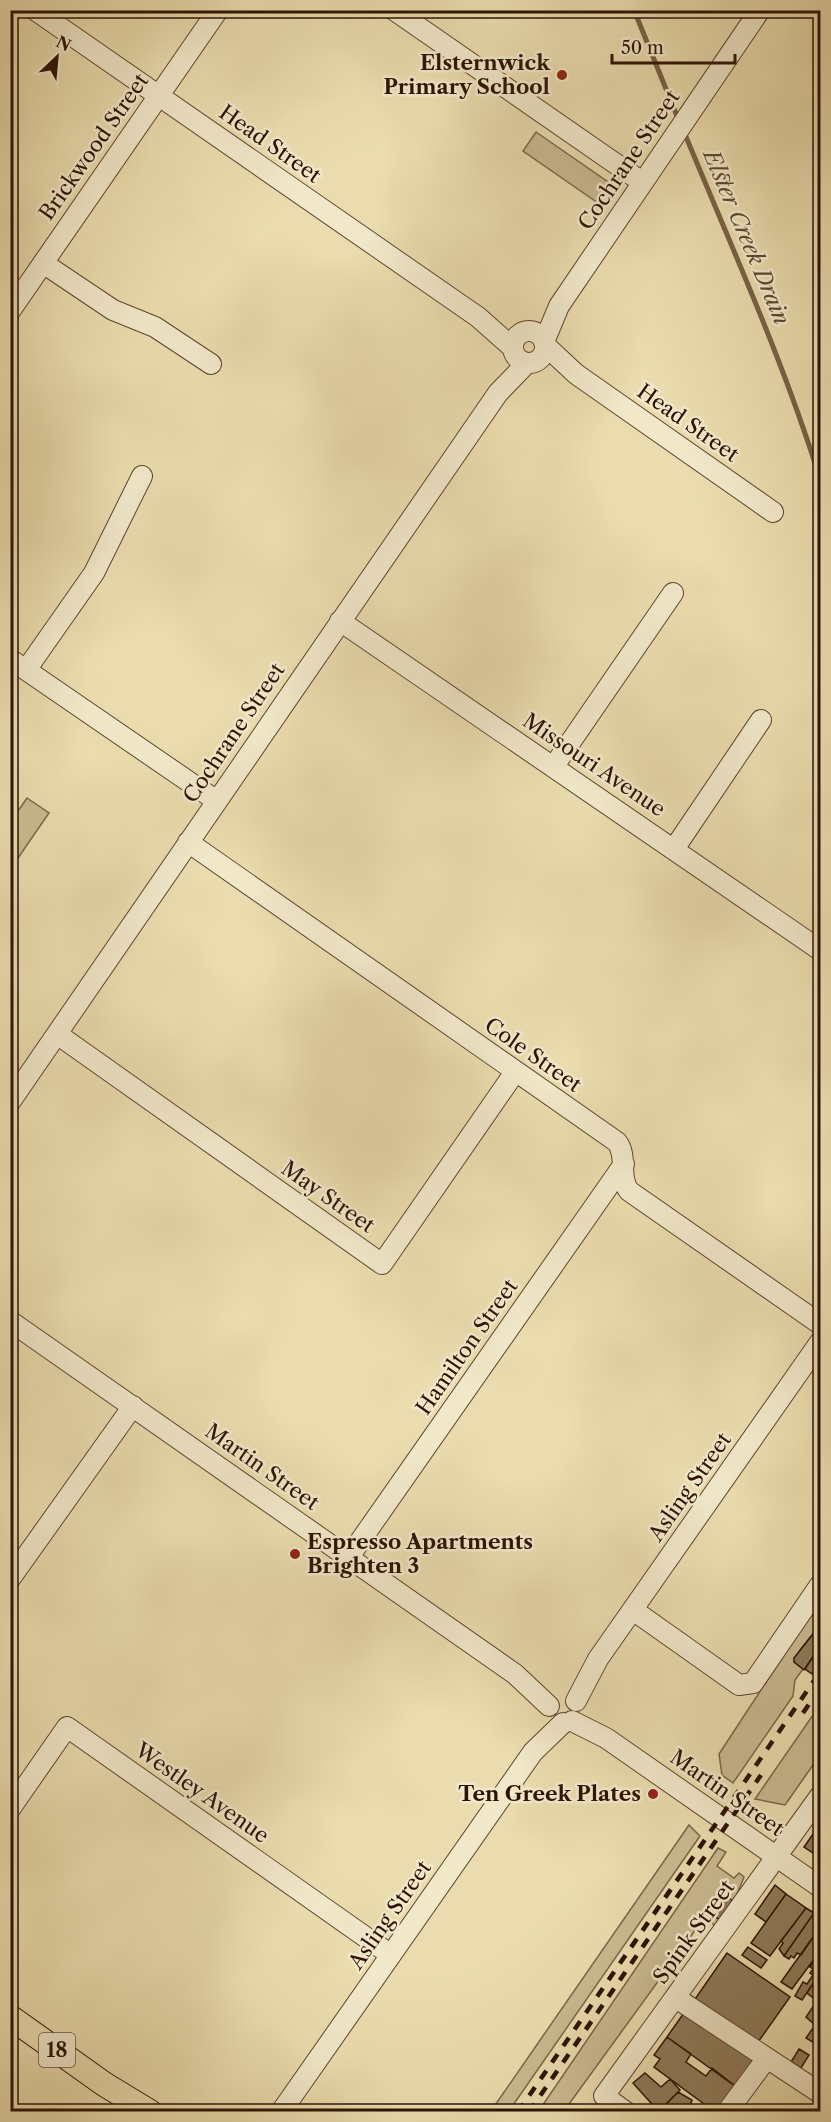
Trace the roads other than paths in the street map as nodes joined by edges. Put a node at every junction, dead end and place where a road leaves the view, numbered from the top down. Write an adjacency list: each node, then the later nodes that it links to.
1 (35, 10): 5 (street, Head Street)
2 (218, 10): 5 (street, Brickwood Street)
3 (393, 10): 6 (street)
4 (760, 10): 6 (street, Cochrane Street)
5 (159, 96): 7 (street, Brickwood Street); 9 (street, Head Street)
6 (642, 182): 9 (street, Cochrane Street)
7 (44, 263): 8 (street, Brickwood Street); 10 (street)
8 (10, 311)
9 (528, 348): 12 (street, Head Street); 14 (street, Cochrane Street)
10 (211, 364)
11 (142, 476): 15 (street)
12 (773, 512)
13 (673, 593): 17 (street)
14 (340, 621): 17 (street, Missouri Avenue); 18 (street, Cochrane Street)
15 (18, 665): 18 (street)
16 (761, 720): 20 (street)
17 (554, 766): 20 (street, Missouri Avenue)
18 (217, 801): 19 (street, Cochrane Street)
19 (189, 842): 22 (street, Cochrane Street); 23 (street, Cole Street)
20 (674, 849): 21 (street, Missouri Avenue)
21 (820, 950)
22 (57, 1034): 23 (street, May Street); 24 (street, Cochrane Street)
23 (515, 1072): 25 (street, Cole Street)
24 (10, 1102)
25 (624, 1164): 27 (street, Cole Street); 30 (street, Hamilton Street)
26 (10, 1321): 29 (street, Martin Street)
27 (820, 1324)
28 (820, 1342): 33 (street, Asling Street)
29 (133, 1406): 30 (street, Martin Street); 31 (street)
30 (349, 1557): 34 (street, Martin Street)
31 (10, 1579)
32 (820, 1585): 33 (street)
33 (633, 1610): 34 (street, Asling Street)
34 (564, 1708): 37 (street, Martin Street); 39 (street, Asling Street)
35 (820, 1796): 37 (street, Spink Street)
36 (10, 1809): 39 (street, Westley Avenue)
37 (777, 1857): 38 (street, Martin Street); 40 (street, Spink Street)
38 (820, 1887)
39 (391, 1955): 45 (street, Asling Street)
40 (676, 1998): 42 (street); 48 (street, Spink Street)
41 (10, 2017): 43 (main road, 18)
42 (767, 2058): 44 (street); 49 (street)
43 (104, 2084): 46 (main road, 18); 47 (main road, 18)
44 (820, 2093)
45 (285, 2109)
46 (135, 2112)
47 (150, 2112)
48 (626, 2112)
49 (727, 2112)

